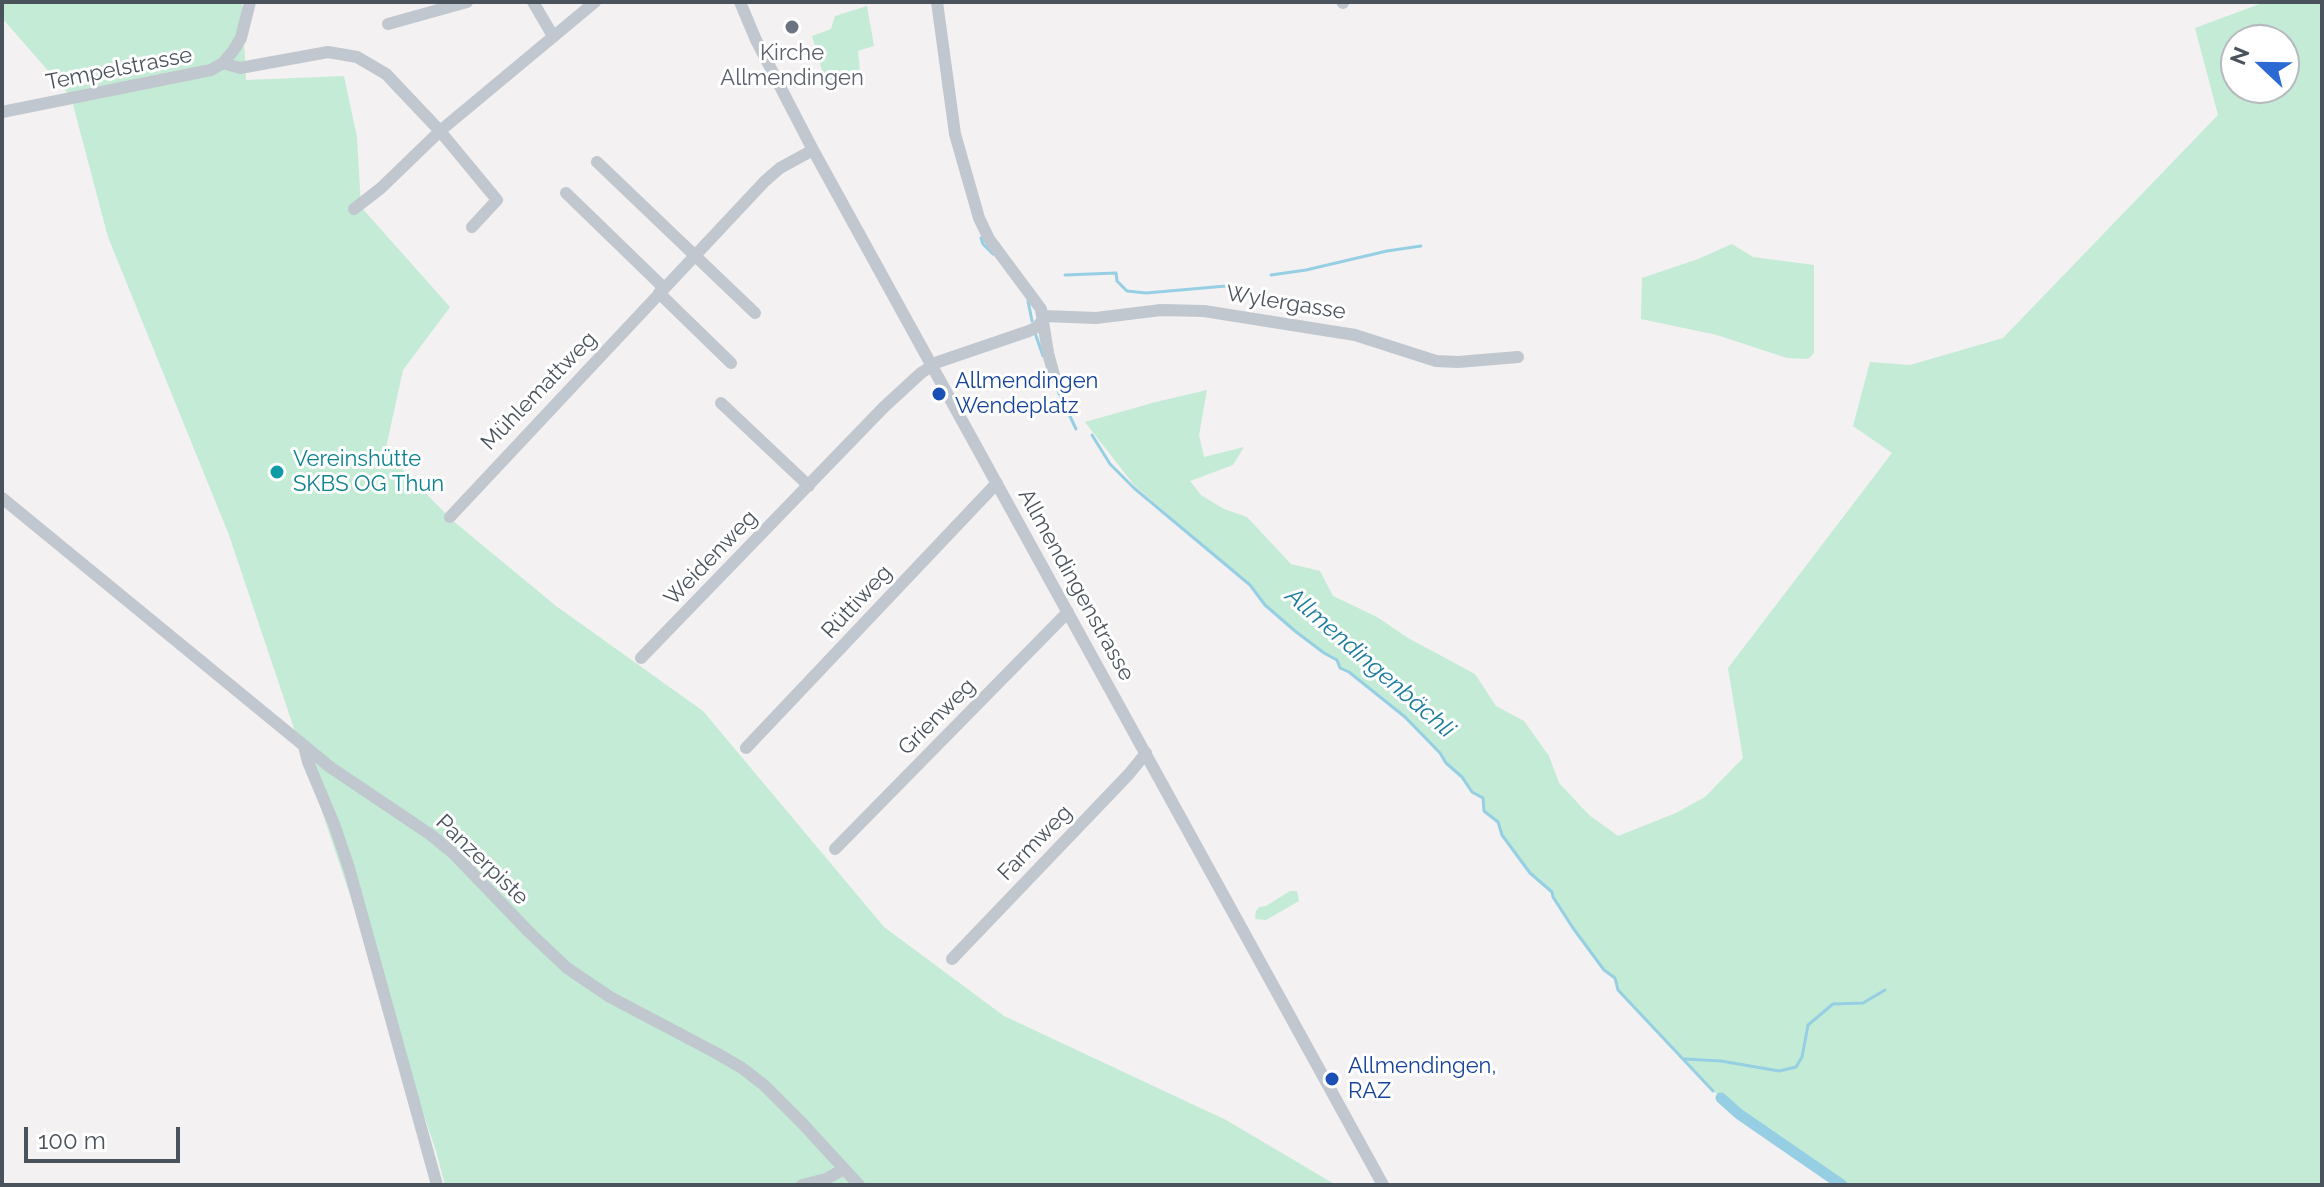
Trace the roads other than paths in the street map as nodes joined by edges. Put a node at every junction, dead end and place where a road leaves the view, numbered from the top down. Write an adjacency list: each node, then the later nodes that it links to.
1 (250, 2): 9 (street, Tempelstrasse)
2 (467, 2): 7 (street)
3 (533, 2): 8 (street)
4 (595, 2): 8 (street)
5 (740, 2): 12 (street, Allmendingenstrasse)
6 (937, 2): 20 (street)
7 (388, 24)
8 (553, 36): 11 (street)
9 (223, 63): 10 (street, Tempelstrasse); 11 (street)
10 (2, 112)
11 (440, 131): 15 (street); 16 (street)
12 (813, 150): 17 (street, Mühlemattweg); 23 (street, Allmendingenstrasse)
13 (597, 162): 17 (street)
14 (566, 193): 18 (street)
15 (354, 209)
16 (472, 227)
17 (694, 257): 18 (street, Mühlemattweg); 19 (street)
18 (661, 291): 22 (street); 29 (street, Mühlemattweg)
19 (755, 313)
20 (1044, 318): 21 (street, Wylergasse); 23 (street); 24 (street)
21 (1518, 357)
22 (731, 363)
23 (931, 366): 26 (street, Allmendingenstrasse); 27 (street, Weidenweg)
24 (1054, 375)
25 (721, 403): 27 (street)
26 (997, 483): 30 (street, Allmendingenstrasse); 33 (street, Rüttiweg)
27 (809, 486): 31 (street, Weidenweg)
28 (2, 498): 32 (street, Panzerpiste)
29 (450, 517)
30 (1068, 612): 34 (street, Allmendingenstrasse); 35 (street, Grienweg)
31 (641, 658)
32 (304, 746): 37 (street, Panzerpiste); 38 (street)
33 (746, 748)
34 (1146, 753): 36 (street, Farmweg); 41 (street, Allmendingenstrasse)
35 (835, 849)
36 (952, 959)
37 (844, 1169): 39 (street); 40 (street, Panzerpiste)
38 (437, 1185)
39 (802, 1185)
40 (859, 1185)
41 (1383, 1185)

